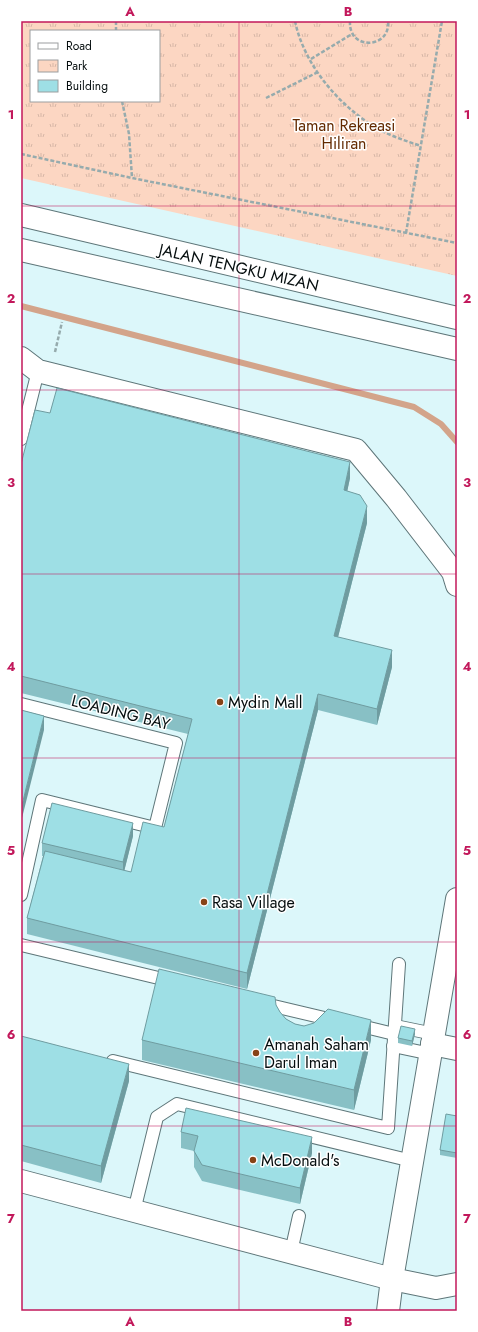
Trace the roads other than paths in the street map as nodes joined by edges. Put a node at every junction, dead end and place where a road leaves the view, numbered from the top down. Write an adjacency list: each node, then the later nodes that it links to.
1 (21, 215): 3 (main road, JALAN TENGKU MIZAN)
2 (21, 250): 4 (main road, JALAN TENGKU MIZAN)
3 (454, 317)
4 (452, 349)
5 (21, 358): 6 (main road)
6 (44, 372): 7 (lane); 8 (main road)
7 (21, 439)
8 (457, 585)
9 (21, 704): 10 (lane, LOADING BAY)
10 (21, 895)
11 (457, 899): 14 (main road)
12 (21, 945): 15 (lane)
13 (399, 964): 17 (lane)
14 (451, 972): 18 (main road)
15 (181, 983)
16 (250, 1000): 17 (lane)
17 (394, 1036): 18 (lane); 18 (lane); 20 (lane)
18 (432, 1044): 19 (main road); 21 (main road)
19 (457, 1049)
20 (105, 1059)
21 (412, 1161): 23 (lane); 26 (main road)
22 (21, 1181): 23 (main road)
23 (134, 1211): 25 (main road)
24 (299, 1216): 25 (lane)
25 (290, 1252): 26 (main road)
26 (392, 1279): 27 (main road); 28 (main road)
27 (457, 1284)
28 (388, 1311)

